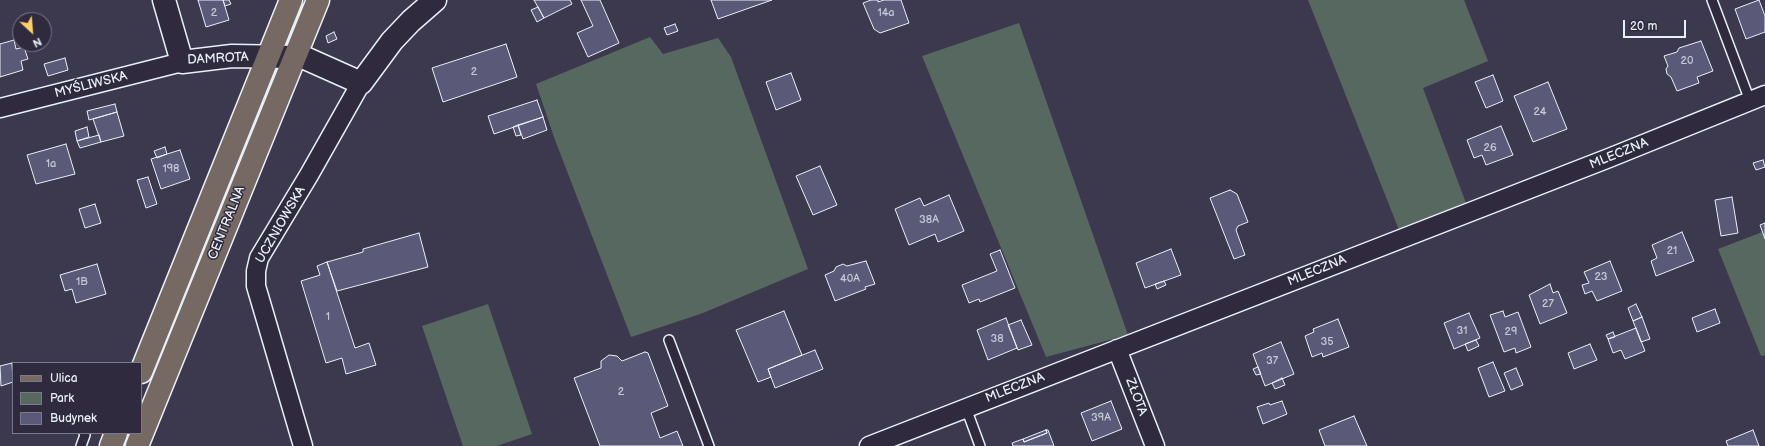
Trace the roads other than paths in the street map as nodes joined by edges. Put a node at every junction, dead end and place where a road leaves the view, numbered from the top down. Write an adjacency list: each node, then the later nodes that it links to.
1 (164, 0): 8 (street, DAMROTA)
2 (291, 0): 6 (main road, CENTRALNA)
3 (318, 0): 7 (main road, CENTRALNA)
4 (435, 0): 9 (street)
5 (1712, 0): 10 (lane)
6 (268, 57): 7 (street, DAMROTA); 8 (street, DAMROTA); 14 (main road, CENTRALNA)
7 (295, 57): 9 (street, DAMROTA); 19 (main road, CENTRALNA)
8 (182, 62): 11 (street, MYŚLIWSKA)
9 (361, 84): 23 (street, UCZNIOWSKA)
10 (1758, 98): 13 (street, MLECZNA)
11 (0, 108)
12 (669, 340): 24 (lane)
13 (1117, 349): 15 (street, MLECZNA); 27 (street, ZŁOTA)
14 (142, 370)
15 (966, 408): 25 (street, MLECZNA); 26 (lane)
16 (84, 434): 20 (lane)
17 (116, 434): 21 (main road)
18 (142, 434): 22 (main road, CENTRALNA)
19 (142, 434)
20 (81, 446)
21 (111, 446)
22 (137, 446)
23 (304, 446)
24 (709, 446)
25 (869, 446)
26 (980, 446)
27 (1155, 446)

